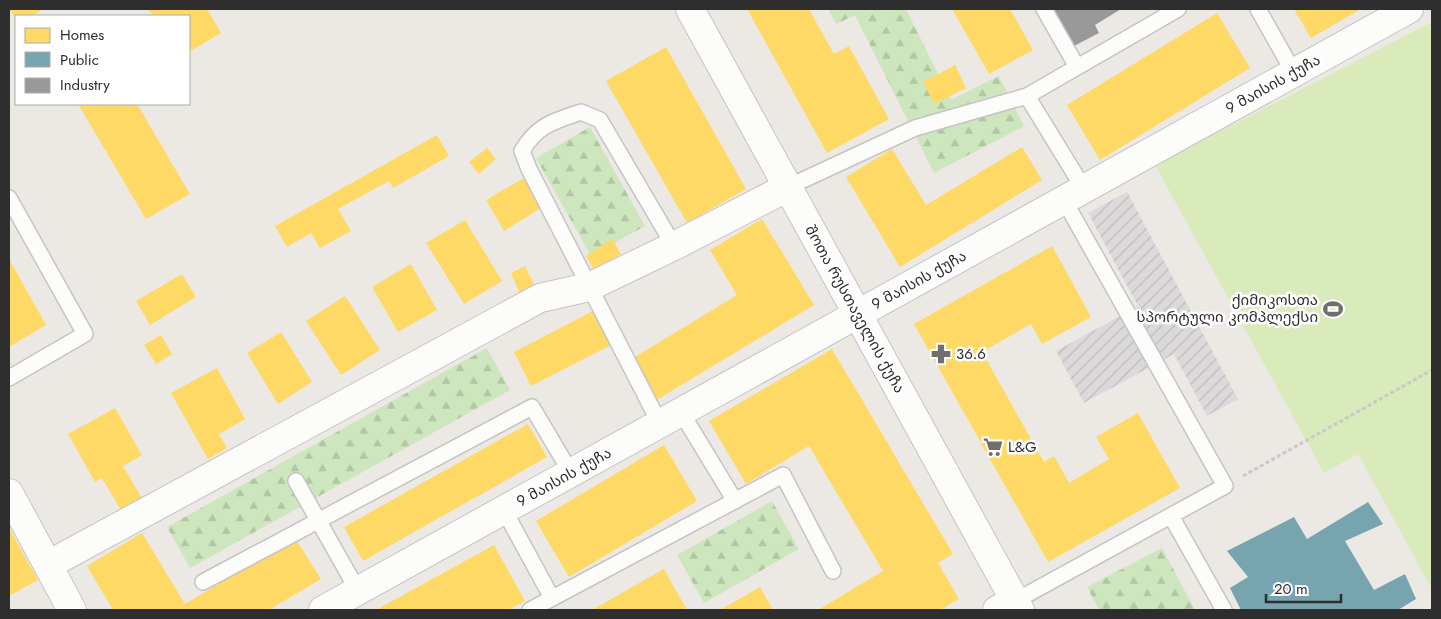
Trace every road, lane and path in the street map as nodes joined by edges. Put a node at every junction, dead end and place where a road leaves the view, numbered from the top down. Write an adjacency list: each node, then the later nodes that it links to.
1 (690, 9): 9 (street, შოთა რუსთაველის ქუჩა)
2 (1044, 9): 6 (lane)
3 (1178, 9): 6 (lane)
4 (1258, 9): 7 (lane)
5 (1409, 9): 7 (street, 9 მაისის ქუჩა)
6 (1077, 67): 8 (lane)
7 (1294, 73): 10 (street, 9 მაისის ქუჩა)
8 (1027, 96): 9 (lane); 10 (lane)
9 (788, 187): 12 (street); 14 (street, შოთა რუსთაველის ქუჩა)
10 (1074, 194): 14 (street, 9 მაისის ქუჩა); 20 (lane)
11 (9, 198): 16 (lane)
12 (674, 246): 13 (street); 13 (lane)
13 (589, 286): 17 (lane); 26 (street)
14 (858, 314): 17 (street, 9 მაისის ქუჩა); 31 (street, შოთა რუსთაველის ქუჩა)
15 (1432, 370): 20 (path)
16 (9, 378)
17 (670, 418): 18 (street, 9 მაისის ქუჩა); 22 (lane)
18 (570, 473): 23 (street, 9 მაისის ქუჩა); 25 (lane)
19 (296, 481): 25 (lane)
20 (1225, 486): 24 (lane)
21 (9, 493): 26 (street)
22 (735, 501): 27 (lane); 30 (lane)
23 (504, 510): 29 (street, 9 მაისის ქუჩა); 30 (lane)
24 (1171, 516): 31 (lane); 35 (lane)
25 (318, 520): 28 (lane); 29 (lane)
26 (48, 565): 32 (street)
27 (833, 571)
28 (203, 582)
29 (358, 591): 33 (street, 9 მაისის ქუჩა)
30 (552, 598): 34 (lane)
31 (1011, 607)
32 (72, 610)
33 (323, 610)
34 (530, 610)
35 (1224, 610)

